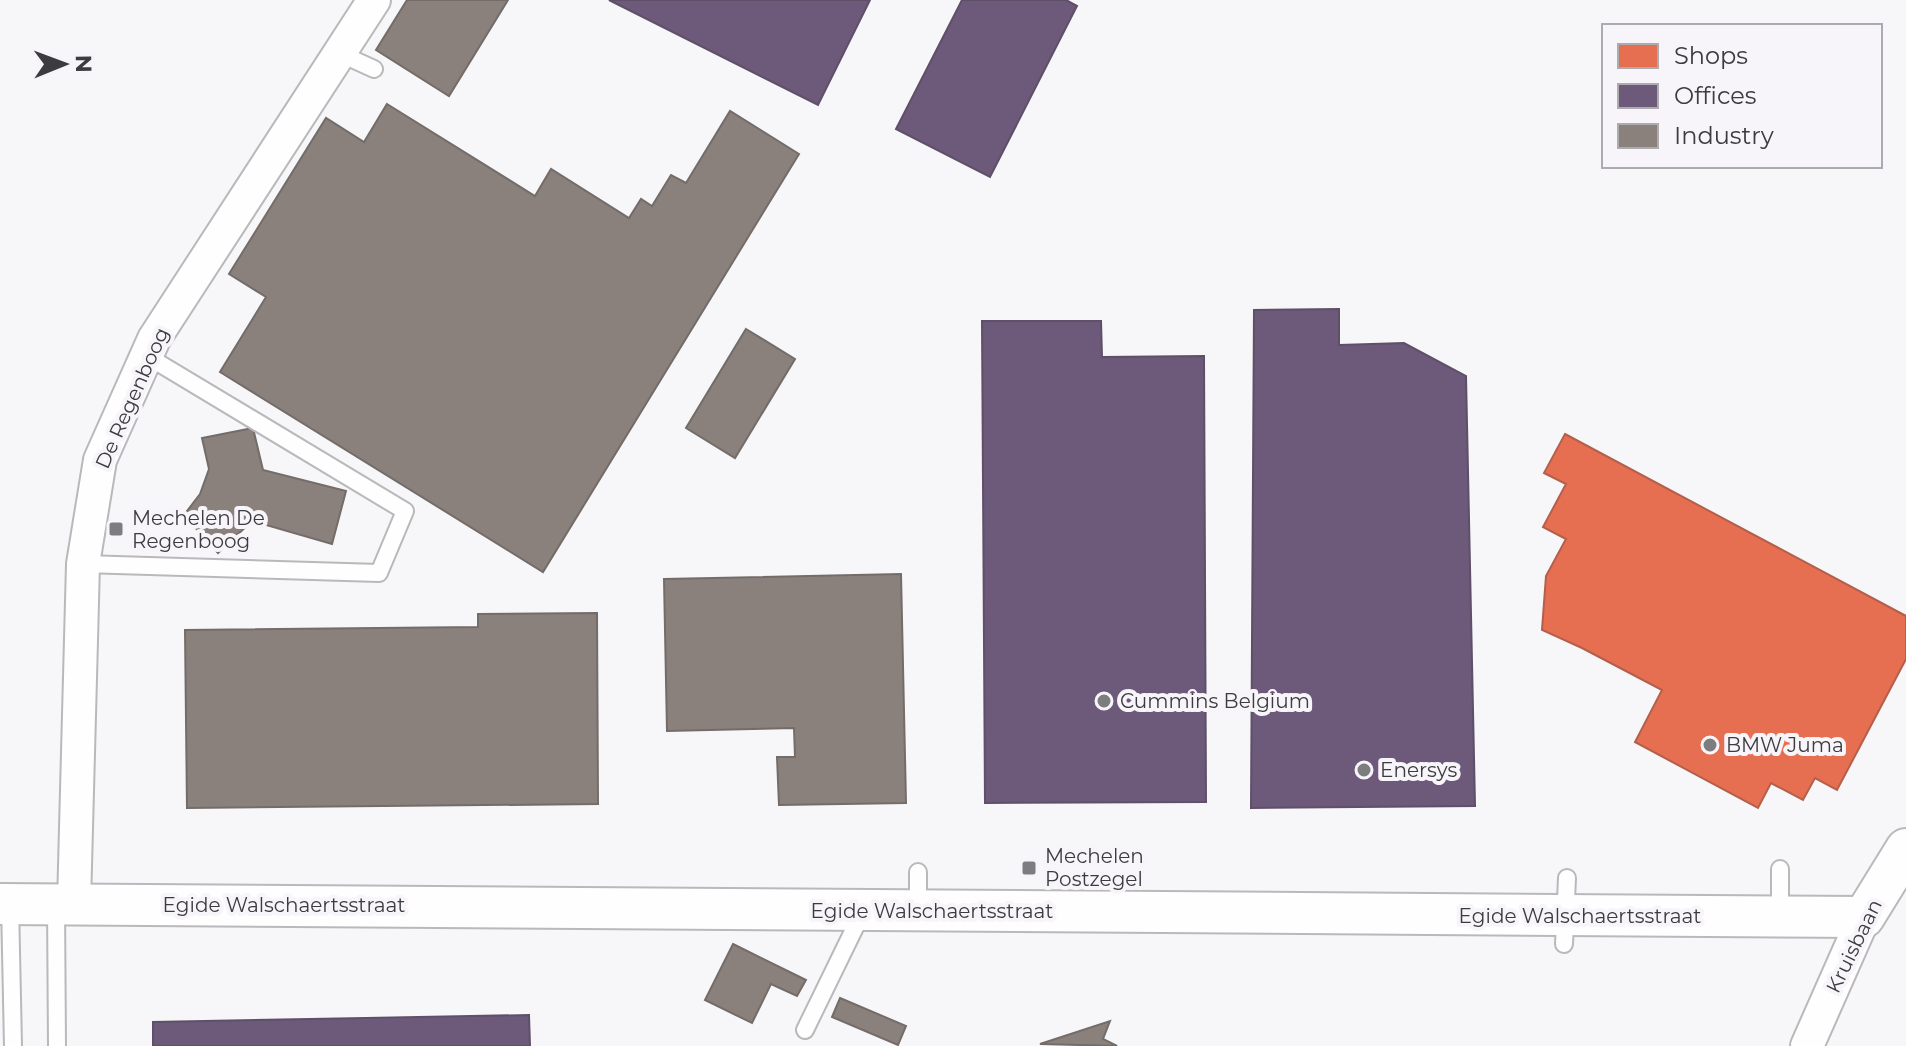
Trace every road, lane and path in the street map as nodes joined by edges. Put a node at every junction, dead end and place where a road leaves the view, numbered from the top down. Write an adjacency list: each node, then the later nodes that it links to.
1 (374, 0): 2 (street, De Regenboog)
2 (339, 53): 3 (lane); 4 (street, De Regenboog)
3 (374, 69)
4 (147, 356): 5 (street, De Regenboog); 5 (lane)
5 (83, 564): 10 (street, De Regenboog)
6 (1906, 849): 13 (street, Kruisbaan)
7 (1780, 869): 14 (lane)
8 (918, 872): 12 (lane)
9 (5, 904): 10 (street, Egide Walschaertsstraat); 16 (lane)
10 (65, 904): 11 (street, Egide Walschaertsstraat); 17 (lane)
11 (864, 910): 12 (street, Egide Walschaertsstraat); 15 (lane)
12 (918, 911): 14 (street, Egide Walschaertsstraat)
13 (1864, 917): 14 (street, Egide Walschaertsstraat); 18 (street, Kruisbaan)
14 (1780, 918)
15 (805, 1030)
16 (13, 1046)
17 (57, 1046)
18 (1807, 1046)

